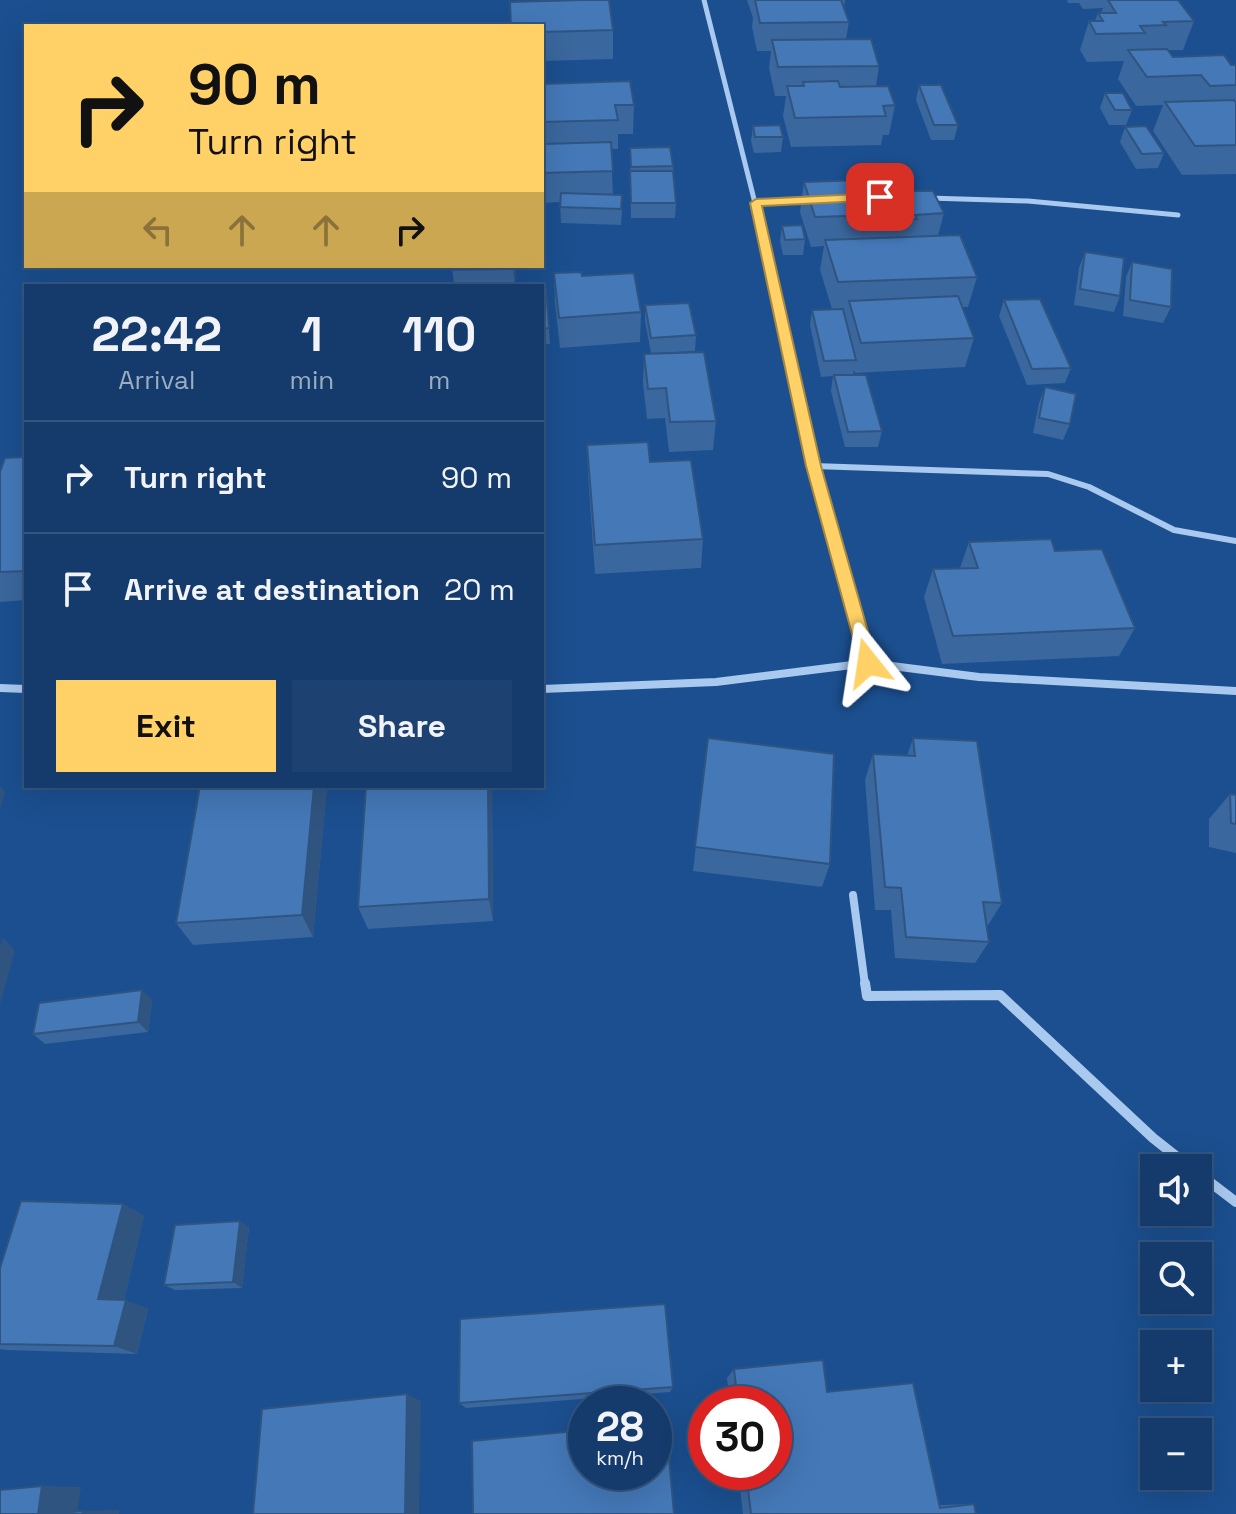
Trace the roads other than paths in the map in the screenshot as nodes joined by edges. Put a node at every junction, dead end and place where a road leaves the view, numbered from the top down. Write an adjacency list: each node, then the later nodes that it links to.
1 (704, 0): 4 (street)
2 (920, 197): 5 (street)
3 (818, 200): 4 (street)
4 (756, 203): 6 (street)
5 (1178, 215)
6 (814, 466): 7 (street); 8 (street)
7 (1236, 541)
8 (868, 663): 11 (street); 12 (street)
9 (0, 688): 10 (street)
10 (24, 689)
11 (544, 689)
12 (1236, 691)
13 (853, 895): 14 (street)
14 (1173, 1154)
15 (1212, 1184): 16 (street)
16 (1236, 1202)

